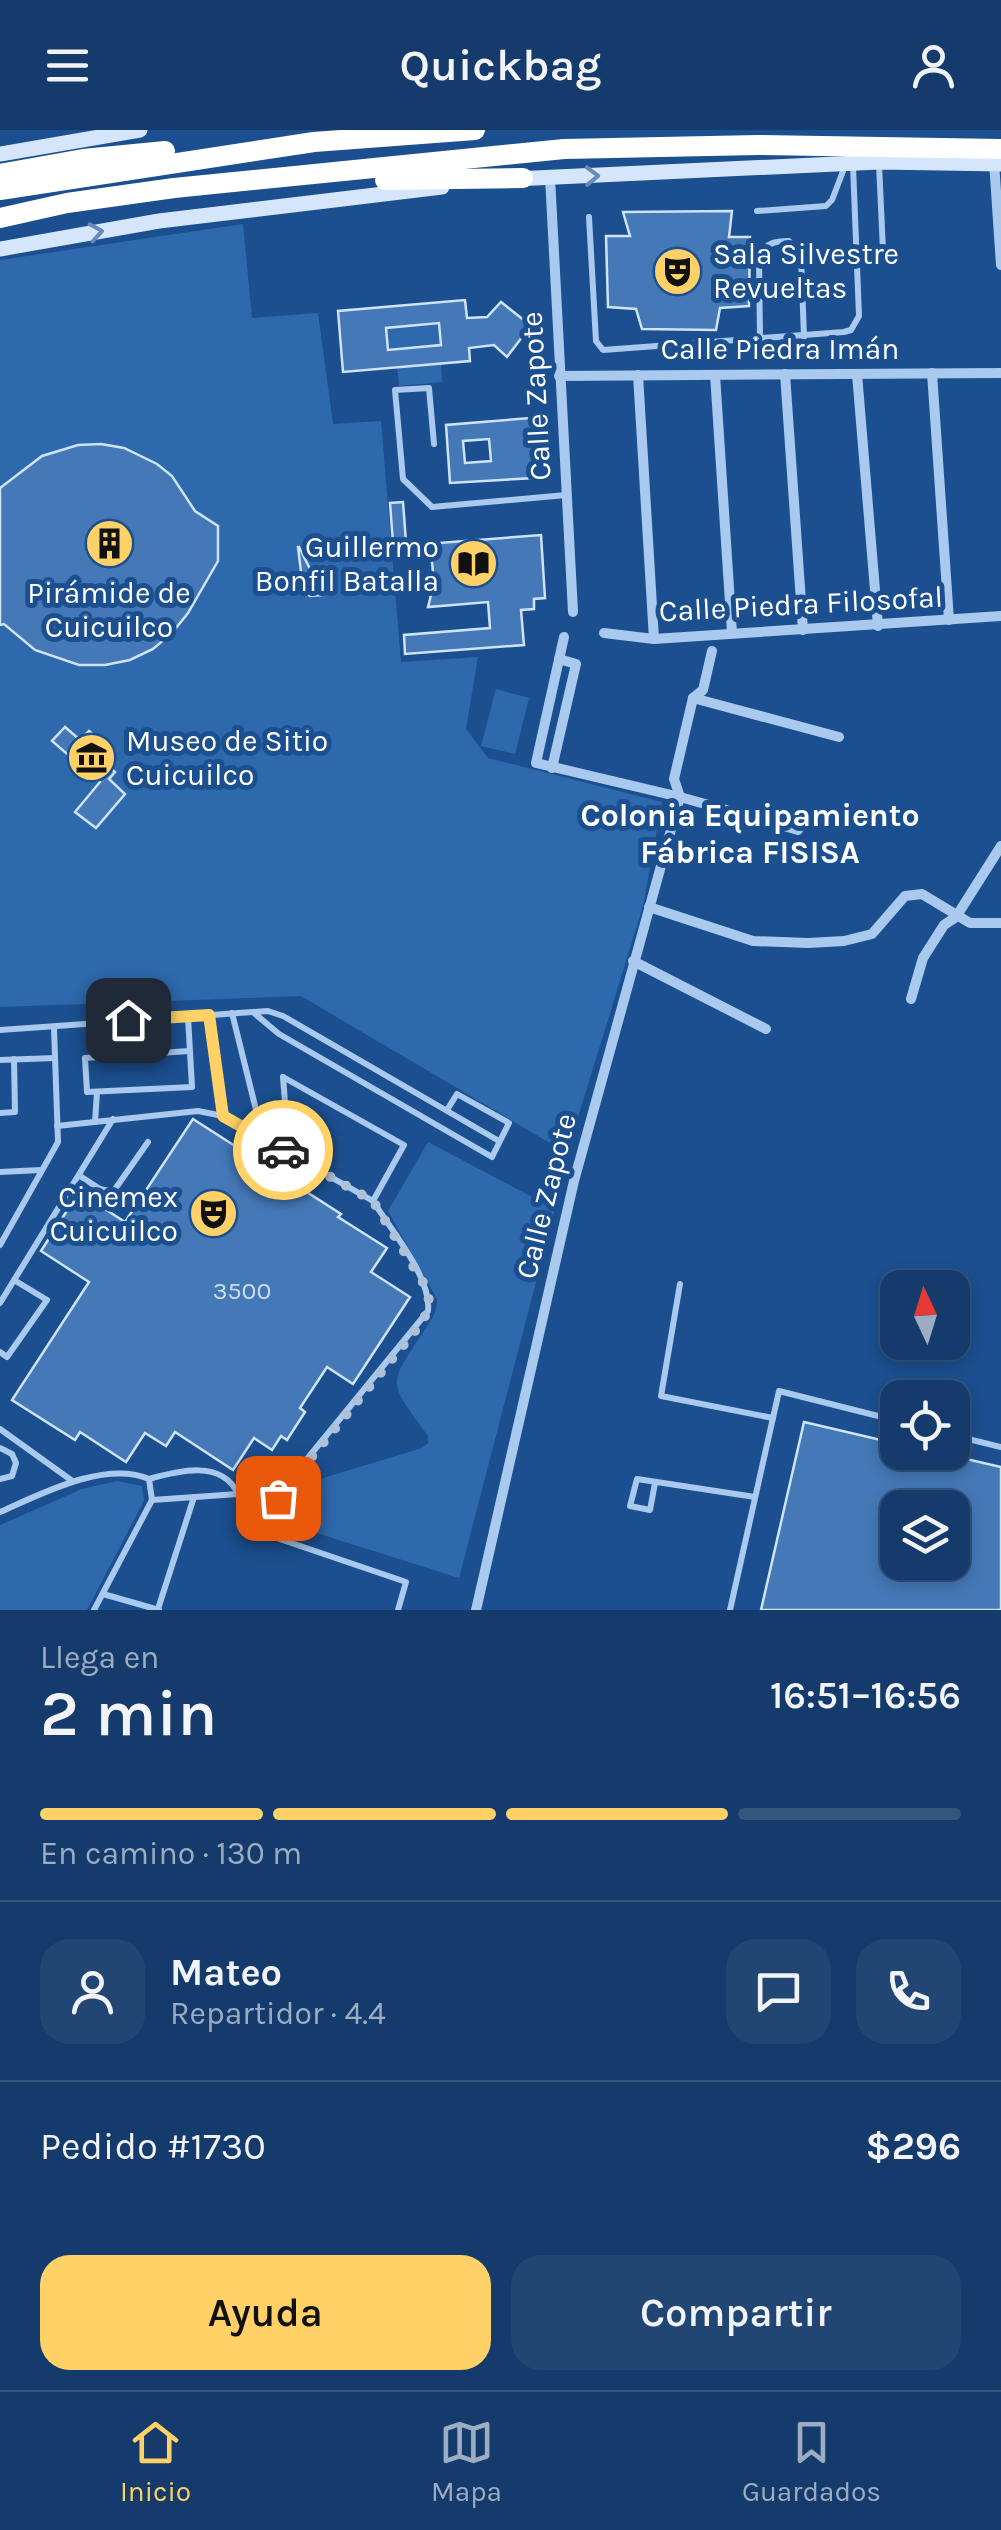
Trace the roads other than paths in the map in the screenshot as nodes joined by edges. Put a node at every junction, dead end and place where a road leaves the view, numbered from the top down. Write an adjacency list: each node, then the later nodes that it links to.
1 (140, 130): 4 (main road)
2 (371, 130): 9 (highway)
3 (475, 130): 13 (highway)
4 (97, 133): 5 (main road)
5 (0, 154)
6 (999, 154): 7 (main road); 12 (highway); 14 (highway); 20 (street)
7 (879, 162): 8 (main road); 19 (lane)
8 (849, 164): 10 (main road, one-way to 8); 15 (lane); 21 (lane)
9 (0, 174)
10 (550, 177): 11 (main road); 28 (street, Calle Zapote)
11 (523, 178): 12 (highway); 18 (main road, one-way to 11)
12 (238, 182): 17 (highway)
13 (0, 190)
14 (0, 205)
15 (757, 211)
16 (589, 217): 22 (lane)
17 (0, 220)
18 (0, 249)
19 (884, 252)
20 (1001, 265)
21 (804, 337): 22 (lane); 22 (lane)
22 (760, 340)
23 (1001, 373): 26 (street, Calle Piedra Imán)
24 (786, 374): 25 (street, Calle Piedra Imán); 27 (street, Calle Piedra Imán); 36 (street)
25 (857, 374): 26 (street, Calle Piedra Imán); 35 (street)
26 (932, 374): 34 (street)
27 (715, 375): 29 (street, Calle Piedra Imán); 38 (street)
28 (559, 376): 29 (street, Calle Piedra Imán); 31 (street, Calle Zapote)
29 (638, 376): 40 (street)
30 (434, 444): 31 (lane)
31 (566, 495): 32 (street, Calle Zapote)
32 (573, 612)
33 (1001, 616): 34 (street, Calle Piedra Filosofal)
34 (949, 620): 35 (street, Calle Piedra Filosofal)
35 (878, 626): 36 (street, Calle Piedra Filosofal)
36 (802, 630): 38 (street, Calle Piedra Filosofal)
37 (604, 633): 40 (street, Calle Piedra Filosofal)
38 (732, 633): 40 (street, Calle Piedra Filosofal)
39 (564, 637): 42 (street)
40 (654, 639)
41 (712, 650): 43 (street, Calle Zapote)
42 (559, 659): 45 (street); 45 (street)
43 (693, 698): 44 (street); 46 (street, Calle Zapote)
44 (839, 737)
45 (552, 768): 46 (street)
46 (680, 797): 47 (street); 49 (street, Calle Zapote)
47 (798, 830)
48 (1001, 846): 50 (street)
49 (648, 907): 50 (street); 52 (street, Calle Zapote)
50 (956, 917): 51 (street); 53 (street)
51 (1001, 923)
52 (633, 962): 59 (street); 105 (street, Calle Zapote)
53 (911, 999)
54 (253, 1012): 55 (lane); 66 (lane); 73 (lane)
55 (232, 1013): 56 (lane); 72 (lane)
56 (209, 1015): 57 (lane); 68 (lane)
57 (188, 1016): 58 (lane); 61 (lane)
58 (54, 1028): 60 (lane); 62 (lane)
59 (766, 1029)
60 (0, 1030)
61 (189, 1051): 65 (lane); 65 (lane)
62 (54, 1058): 63 (lane); 71 (lane)
63 (14, 1059): 64 (lane); 67 (lane)
64 (0, 1060)
65 (97, 1092): 70 (lane)
66 (447, 1110): 73 (lane); 73 (lane)
67 (0, 1113)
68 (223, 1116): 69 (lane); 72 (lane)
69 (113, 1119): 70 (lane); 78 (lane)
70 (95, 1122): 71 (lane)
71 (57, 1126): 76 (lane)
72 (263, 1139): 75 (lane)
73 (500, 1140)
74 (148, 1142): 78 (lane)
75 (290, 1154): 79 (lane); 79 (lane)
76 (42, 1170): 77 (lane); 80 (lane)
77 (0, 1173)
78 (80, 1176): 81 (lane)
79 (373, 1201): 99 (lane)
80 (0, 1245)
81 (14, 1280): 83 (lane); 84 (lane)
82 (680, 1284): 86 (lane)
83 (0, 1303)
84 (0, 1352)
85 (880, 1416): 86 (lane)
86 (773, 1418): 96 (lane)
87 (0, 1429): 93 (lane)
88 (970, 1439): 89 (lane)
89 (1001, 1447)
90 (0, 1448): 91 (lane)
91 (0, 1479)
92 (149, 1479): 93 (lane); 95 (lane); 98 (lane)
93 (72, 1481): 100 (lane)
94 (655, 1483): 94 (lane); 96 (lane)
95 (238, 1494): 97 (lane); 99 (lane)
96 (755, 1497): 106 (lane)
97 (194, 1498): 98 (lane); 103 (lane)
98 (152, 1500): 101 (lane)
99 (253, 1507): 104 (lane)
100 (0, 1512)
101 (102, 1594): 102 (lane); 103 (lane)
102 (94, 1610)
103 (159, 1610)
104 (398, 1610)
105 (476, 1610)
106 (730, 1610)

